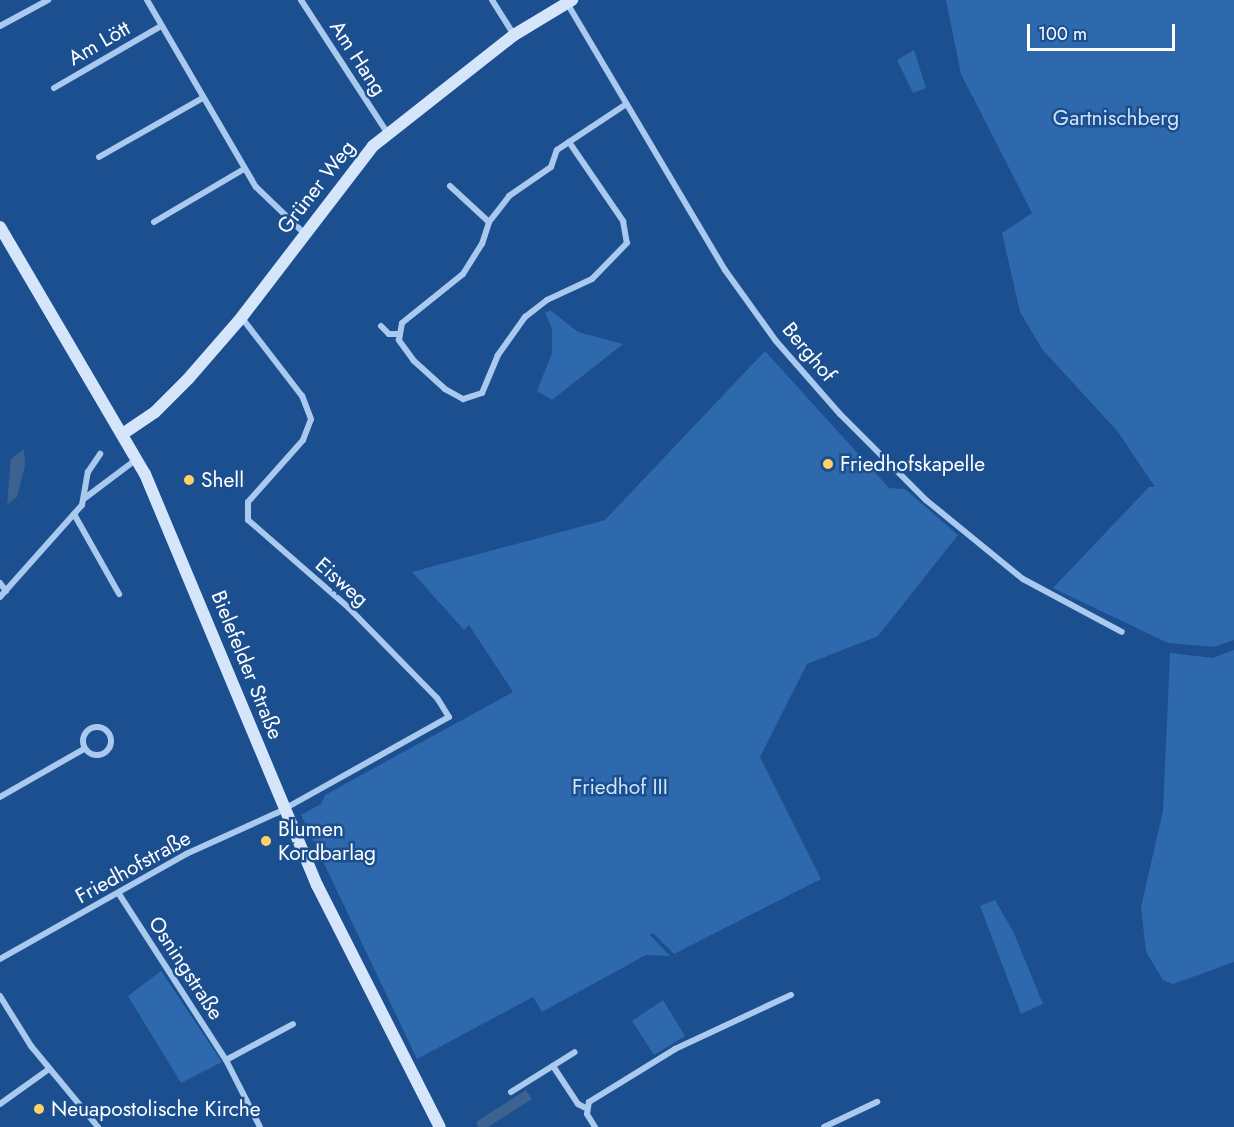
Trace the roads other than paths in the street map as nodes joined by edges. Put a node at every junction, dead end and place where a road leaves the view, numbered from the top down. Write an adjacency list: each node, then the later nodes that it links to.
1 (48, 0): 6 (street)
2 (147, 0): 7 (street, Am Lött)
3 (301, 0): 12 (street, Am Hang)
4 (492, 0): 8 (street)
5 (569, 1): 8 (street, Grüner Weg); 11 (street, Berghof)
6 (0, 26)
7 (161, 26): 9 (street, Am Lött); 10 (street, Am Lött)
8 (514, 35): 12 (street, Grüner Weg)
9 (54, 88)
10 (202, 98): 14 (street); 15 (street, Am Lött)
11 (625, 105): 13 (street); 33 (street, Berghof)
12 (388, 134): 20 (street, Grüner Weg)
13 (569, 142): 18 (street); 23 (street)
14 (99, 157)
15 (244, 170): 17 (street); 20 (street, Am Lött)
16 (450, 186): 18 (street)
17 (154, 222)
18 (489, 222): 23 (street)
19 (0, 226): 24 (street, Bielefelder Straße)
20 (305, 234): 21 (street, Grüner Weg)
21 (241, 318): 24 (street, Grüner Weg); 36 (street, Eisweg)
22 (381, 326): 23 (street)
23 (397, 334)
24 (124, 433): 26 (street, Bielefelder Straße)
25 (100, 454): 27 (street)
26 (137, 459): 27 (street); 36 (street, Bielefelder Straße)
27 (85, 498): 28 (street)
28 (74, 514): 30 (street); 31 (street)
29 (0, 583): 30 (street)
30 (6, 591): 32 (street)
31 (119, 594)
32 (0, 597)
33 (1122, 632)
34 (82, 750): 34 (street); 35 (street)
35 (0, 797)
36 (284, 809): 37 (street, Friedhofstraße); 52 (street, Bielefelder Straße)
37 (119, 894): 38 (street, Friedhofstraße); 43 (street, Osningstraße)
38 (0, 959)
39 (791, 995): 49 (street)
40 (0, 996): 45 (street)
41 (293, 1024): 43 (street)
42 (575, 1052): 44 (street)
43 (226, 1060): 51 (street, Osningstraße)
44 (553, 1066): 46 (street); 49 (street)
45 (49, 1069): 48 (street); 50 (street)
46 (511, 1092)
47 (877, 1102): 54 (street)
48 (0, 1104)
49 (586, 1108): 53 (street)
50 (98, 1127)
51 (260, 1127)
52 (440, 1127)
53 (595, 1127)
54 (824, 1127)

